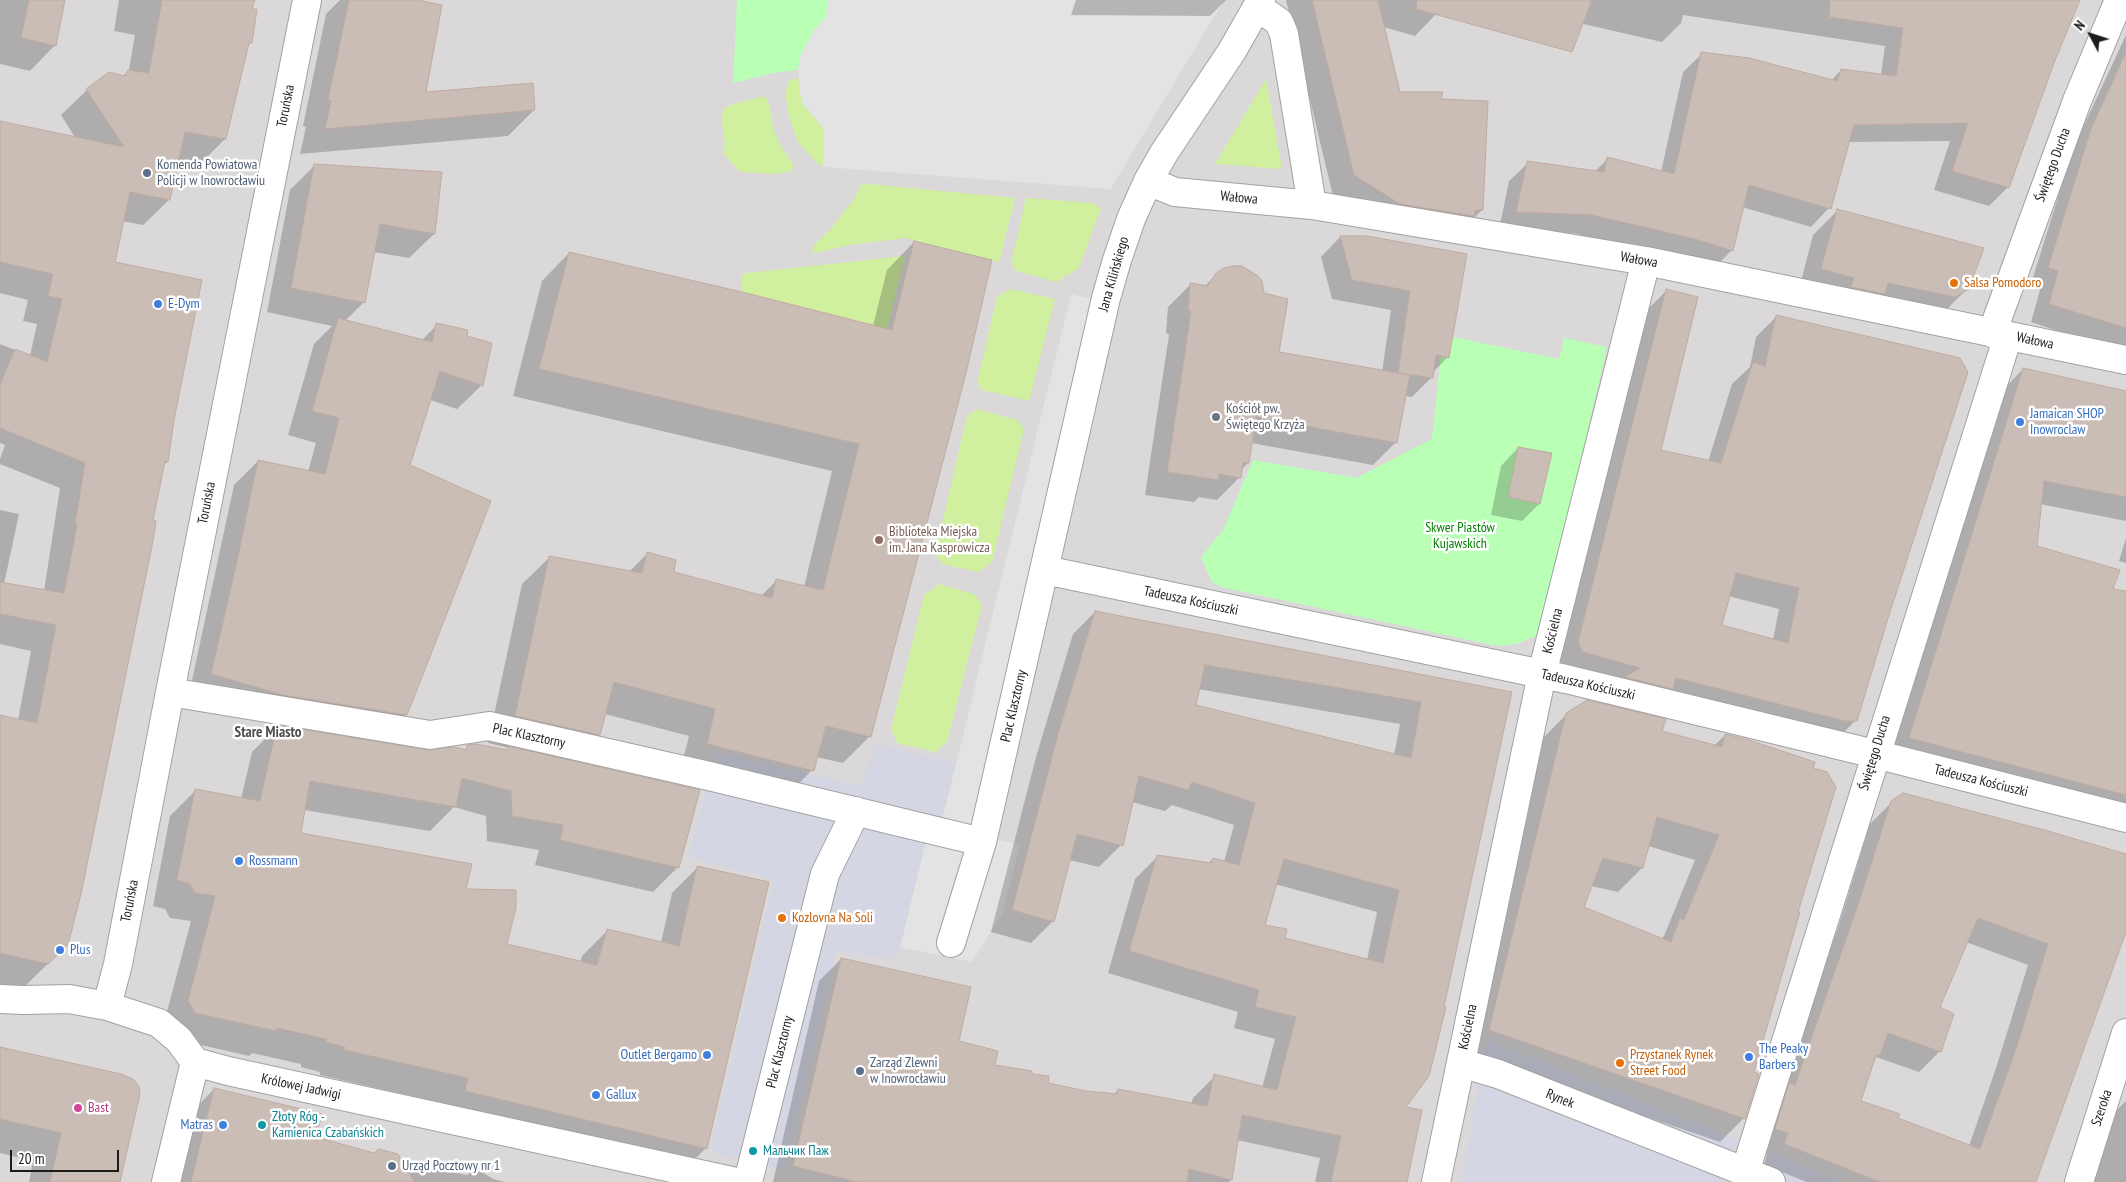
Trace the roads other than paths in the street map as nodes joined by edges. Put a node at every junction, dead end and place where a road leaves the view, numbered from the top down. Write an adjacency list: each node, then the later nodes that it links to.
1 (307, 0): 11 (street, Toruńska)
2 (2119, 0): 7 (street, Świętego Ducha)
3 (1260, 4): 4 (street, Jana Kilińskiego); 5 (street, Jana Kilińskiego)
4 (1148, 180): 5 (street, Wałowa); 9 (street, Jana Kilińskiego)
5 (1312, 205): 6 (street, Wałowa)
6 (1646, 261): 7 (street, Wałowa); 10 (street, Kościelna)
7 (2000, 334): 8 (street, Wałowa); 12 (street, Świętego Ducha)
8 (2126, 360)
9 (1045, 570): 10 (street, Tadeusza Kościuszki); 15 (street, Plac Klasztorny)
10 (1542, 674): 12 (street, Tadeusza Kościuszki); 21 (street, Kościelna)
11 (170, 692): 13 (street, Plac Klasztorny); 18 (street, Toruńska)
12 (1875, 754): 14 (street, Tadeusza Kościuszki); 22 (street, Świętego Ducha)
13 (856, 811): 15 (street, Plac Klasztorny); 25 (street, Plac Klasztorny)
14 (2126, 818)
15 (982, 842): 16 (street, Plac Klasztorny)
16 (951, 943)
17 (0, 999): 18 (street)
18 (107, 1006): 20 (street)
19 (2124, 1044): 28 (street, Szeroka)
20 (195, 1062): 23 (street); 24 (street, Królowej Jadwigi)
21 (1460, 1063): 22 (street, Rynek); 26 (street)
22 (1745, 1172): 27 (street, Rynek)
23 (166, 1182)
24 (736, 1182)
25 (748, 1182)
26 (1436, 1182)
27 (1771, 1182)
28 (2078, 1182)

